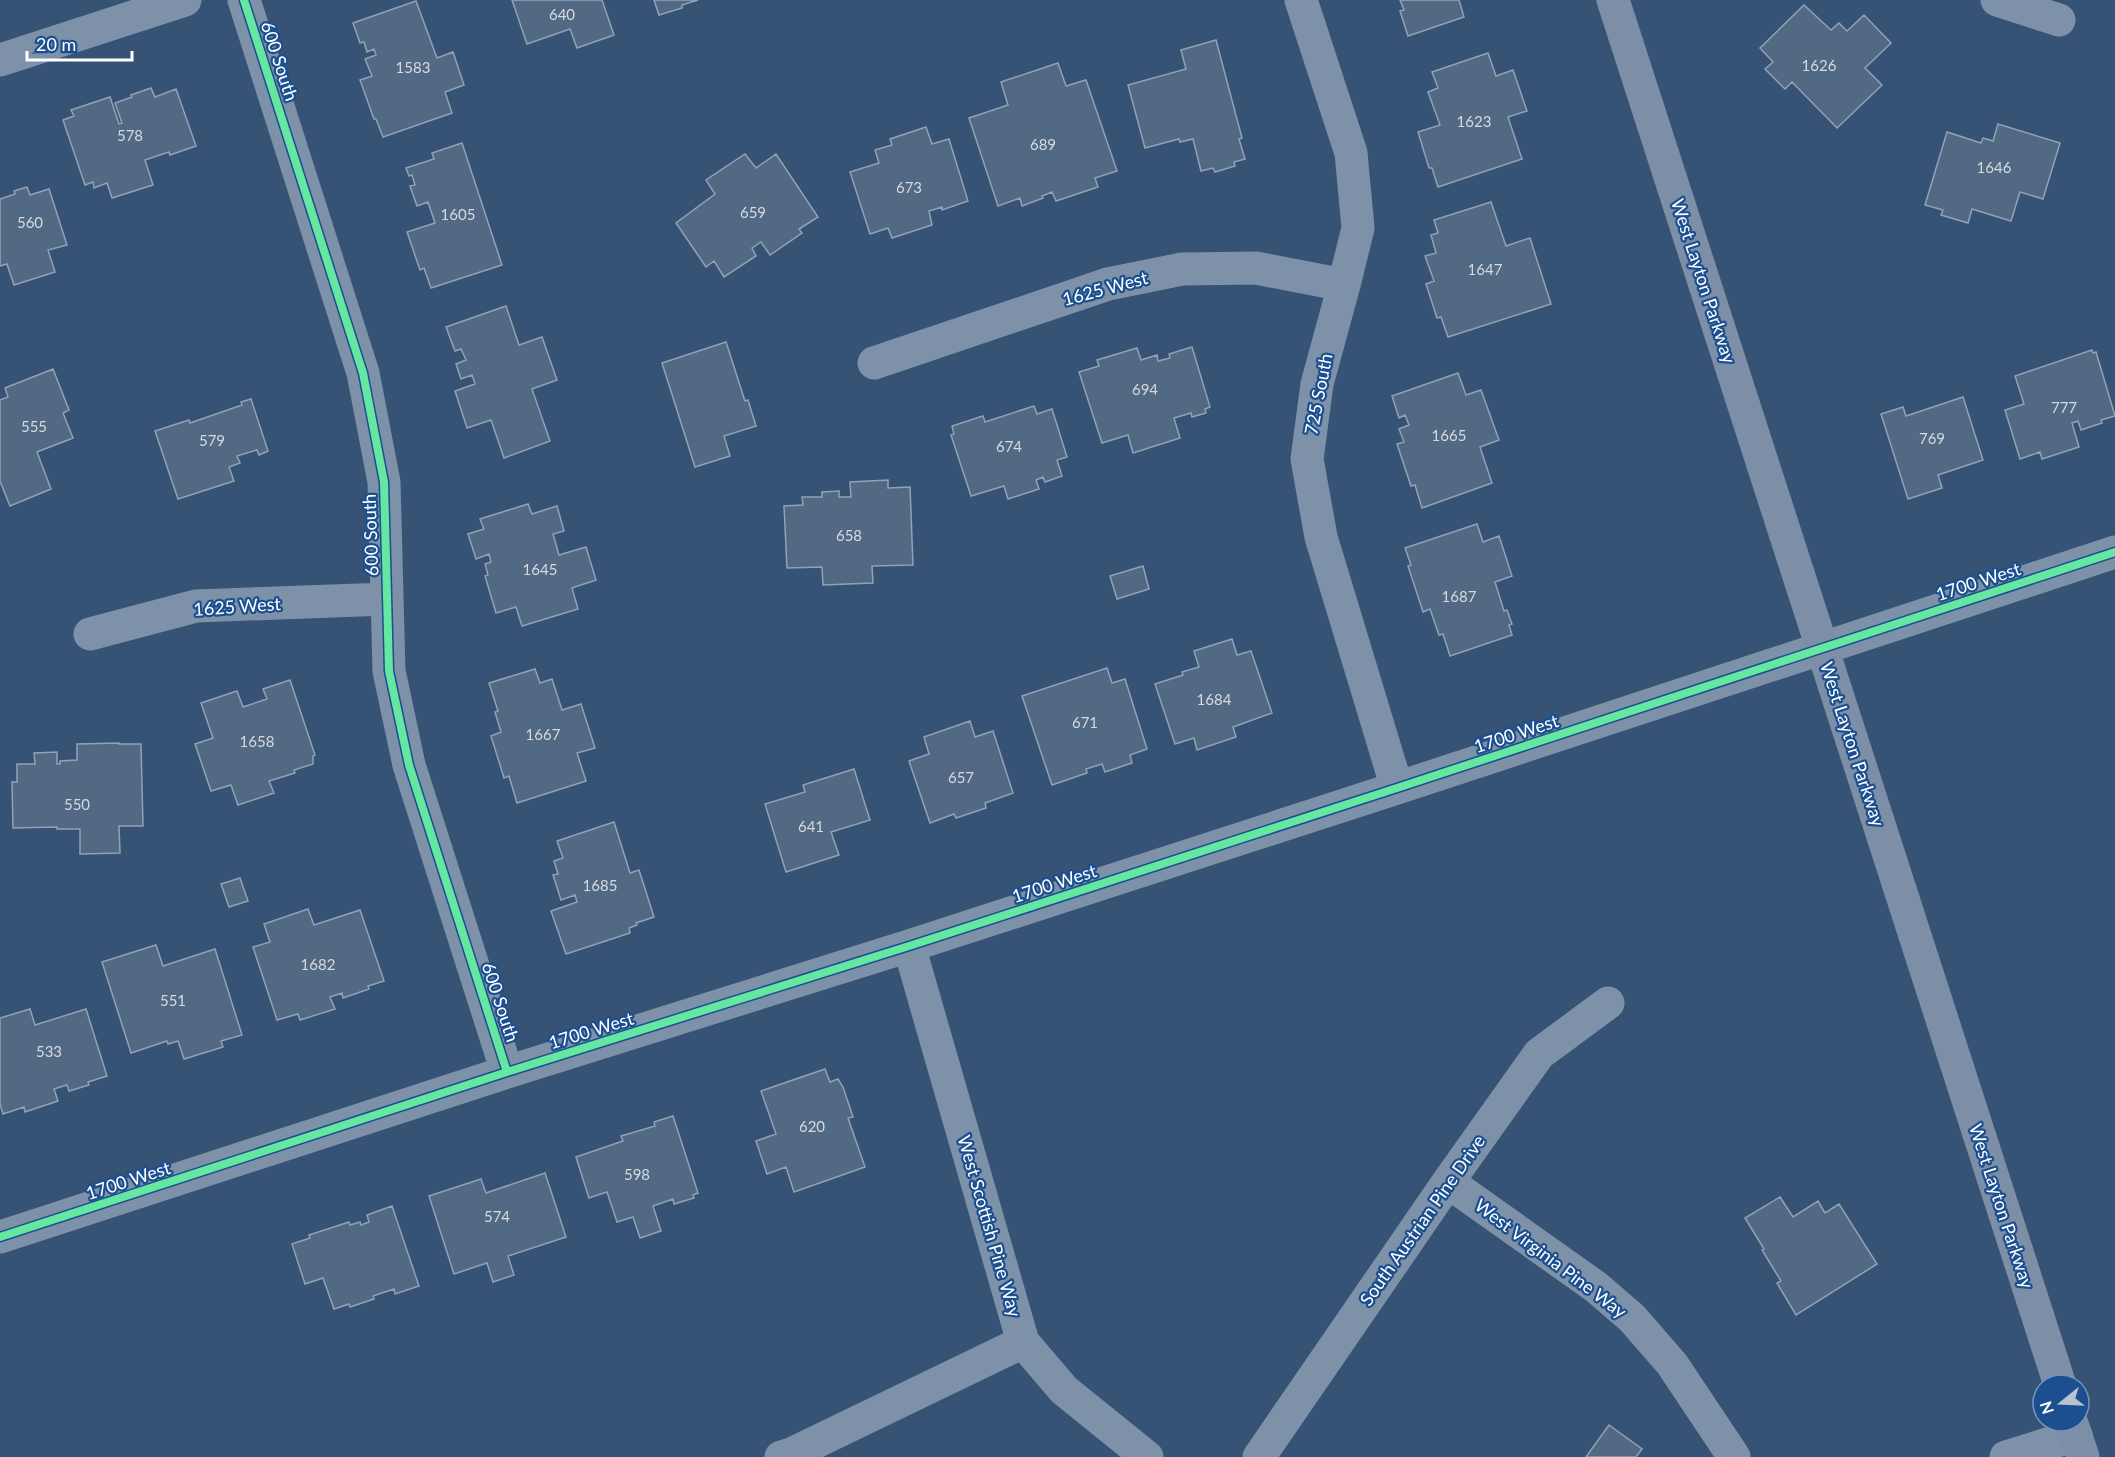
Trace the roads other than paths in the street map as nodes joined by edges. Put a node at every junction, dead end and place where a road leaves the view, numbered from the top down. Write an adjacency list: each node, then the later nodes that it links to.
1 (185, 0): 7 (street)
2 (244, 0): 11 (street, 600 South)
3 (1301, 0): 8 (street, 725 South)
4 (1613, 0): 13 (main road, West Layton Parkway)
5 (1997, 0): 6 (street)
6 (2059, 20)
7 (0, 60)
8 (1344, 285): 9 (street, 1625 West); 14 (street, 725 South)
9 (874, 363)
10 (2115, 552): 13 (street, 1700 West)
11 (387, 599): 12 (street, 1625 West); 17 (street, 600 South)
12 (90, 634)
13 (1823, 649): 14 (street, 1700 West); 21 (main road, West Layton Parkway)
14 (1397, 788): 15 (street, 1700 West)
15 (909, 946): 17 (street, 1700 West); 20 (street, West Scottish Pine Way)
16 (1608, 1003): 18 (street, South Austrian Pine Drive)
17 (507, 1072): 19 (street, 1700 West)
18 (1448, 1182): 25 (street, South Austrian Pine Drive); 26 (street, West Virginia Pine Way)
19 (0, 1237)
20 (1023, 1342): 23 (street); 24 (street, West Scottish Pine Way)
21 (2056, 1373)
22 (2077, 1438): 27 (street)
23 (781, 1457)
24 (1147, 1457)
25 (1259, 1457)
26 (1734, 1457)
27 (2006, 1457)

